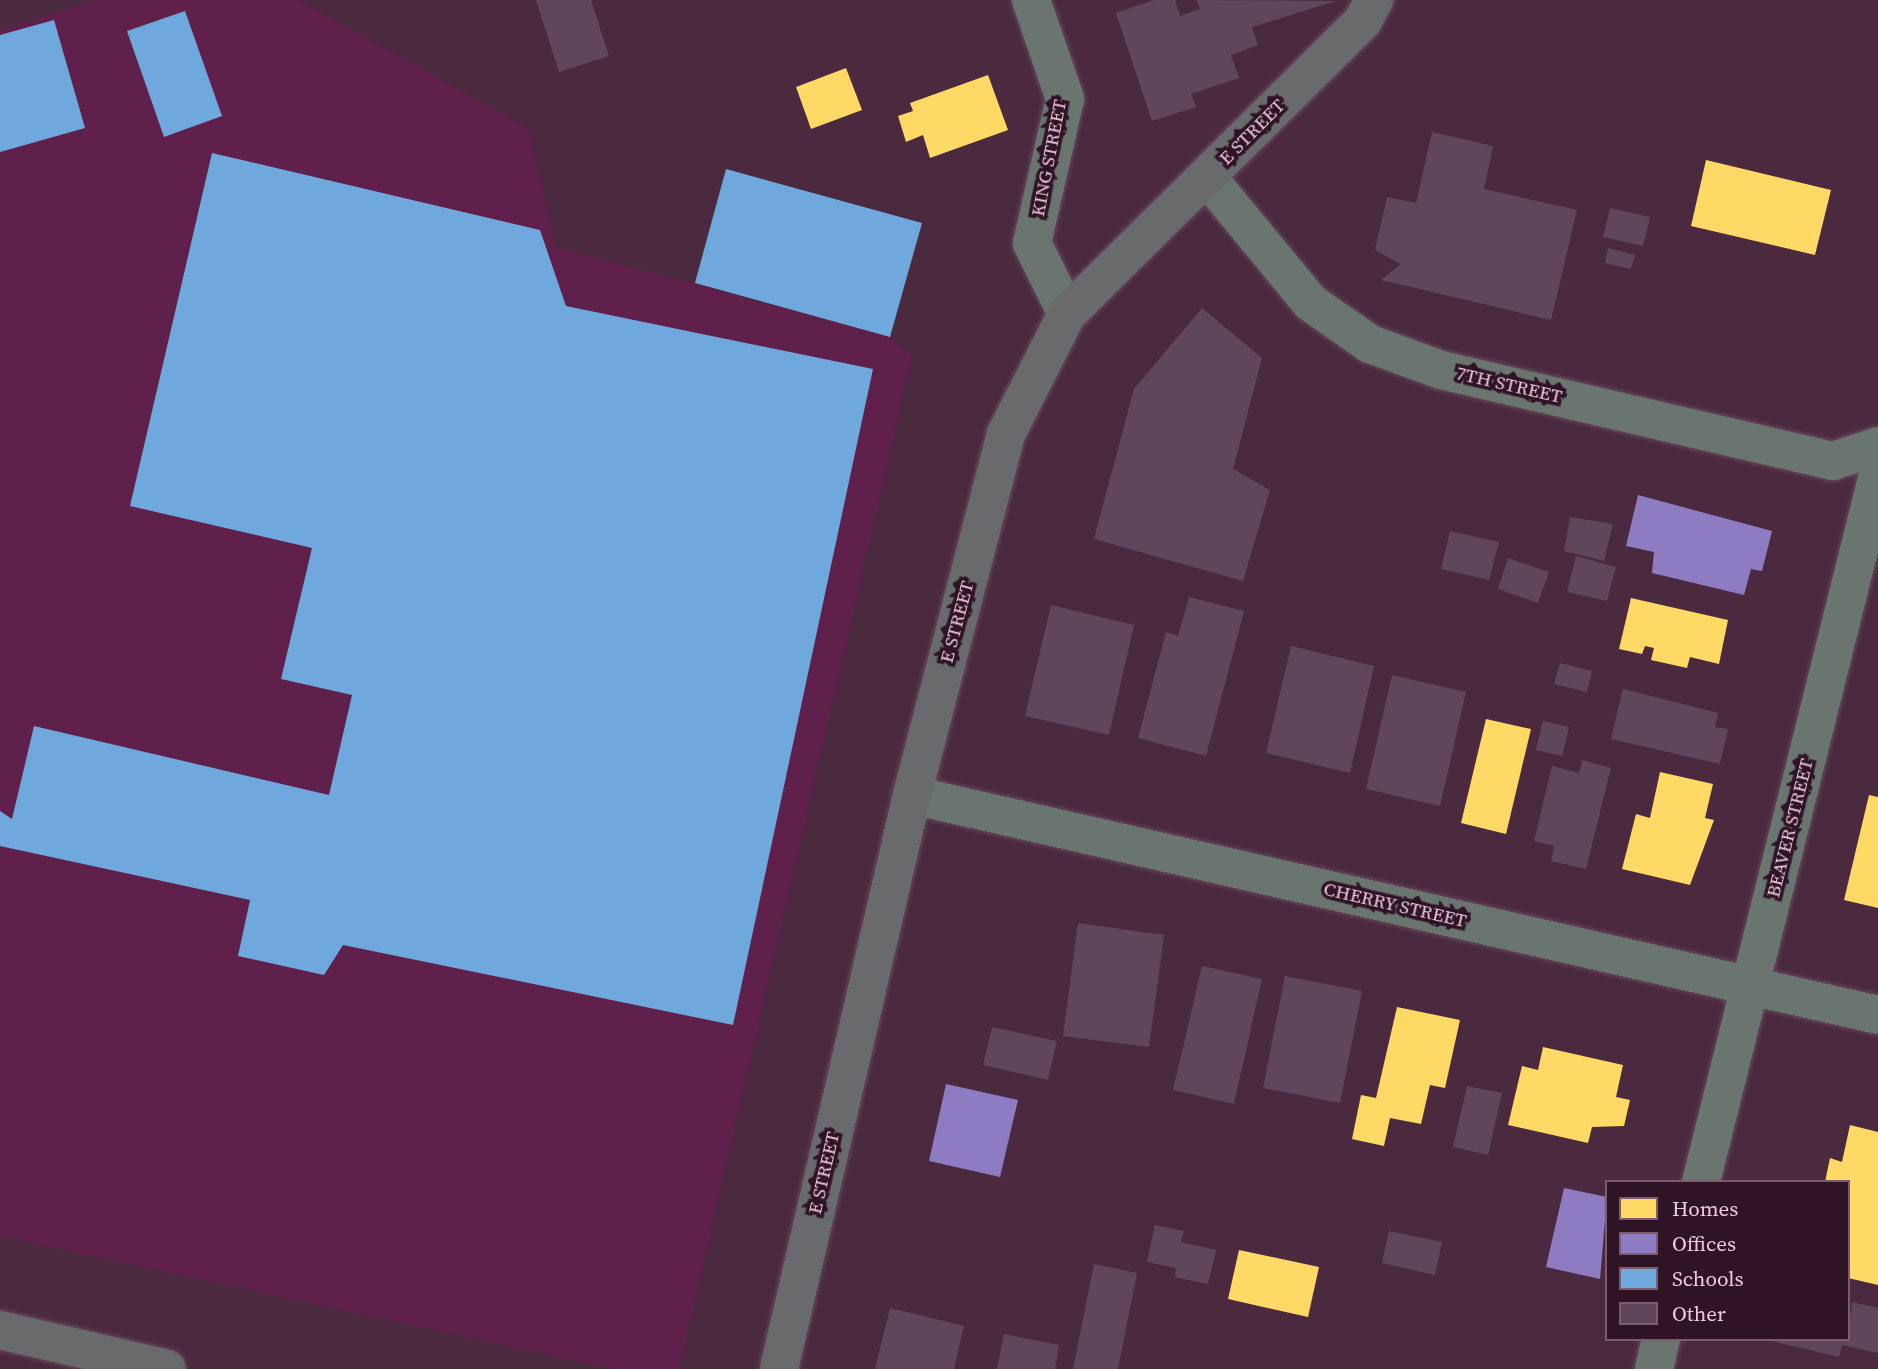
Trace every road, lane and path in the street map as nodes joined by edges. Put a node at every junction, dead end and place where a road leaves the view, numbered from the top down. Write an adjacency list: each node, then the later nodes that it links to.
1 (1031, 0): 4 (street, KING STREET)
2 (1374, 0): 3 (street, E STREET)
3 (1207, 177): 4 (street, E STREET); 5 (street, 7TH STREET)
4 (1067, 314): 7 (street, E STREET)
5 (1878, 446)
6 (1878, 474): 8 (street, BEAVER STREET)
7 (912, 795): 8 (street, CHERRY STREET); 14 (street, E STREET)
8 (1751, 986): 9 (street, CHERRY STREET); 10 (street, BEAVER STREET)
9 (1878, 1015)
10 (1702, 1180)
11 (0, 1331): 13 (street)
12 (1661, 1341): 15 (street)
13 (167, 1369)
14 (779, 1369)
15 (1654, 1369)

